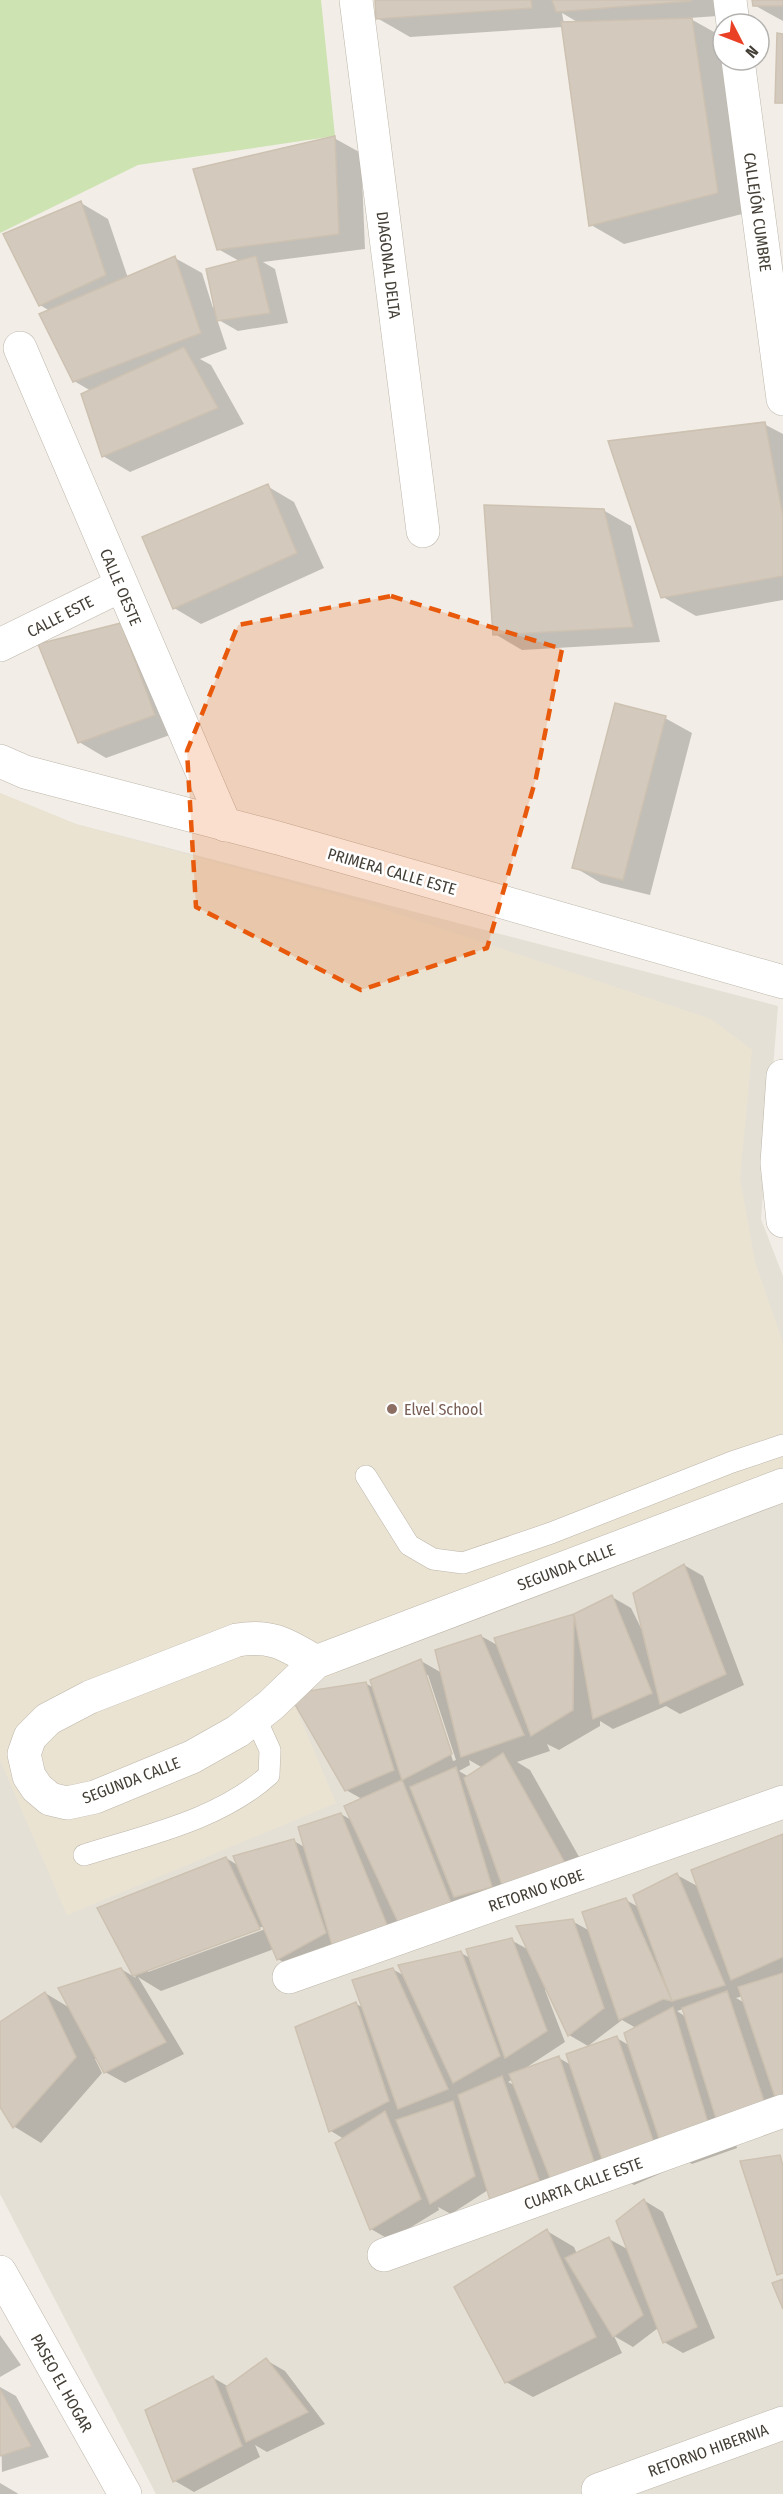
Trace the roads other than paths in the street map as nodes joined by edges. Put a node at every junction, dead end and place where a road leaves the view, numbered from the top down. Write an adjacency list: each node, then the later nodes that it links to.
1 (356, 0): 5 (street, DIAGONAL DELTA)
2 (740, 72): 4 (street, CALLEJÓN CUMBRE)
3 (20, 348): 6 (street, CALLE OESTE)
4 (783, 399)
5 (423, 531)
6 (120, 586): 7 (street, CALLE ESTE); 9 (street, CALLE OESTE)
7 (0, 645)
8 (0, 761): 9 (street, PRIMERA CALLE ESTE)
9 (225, 825): 10 (street, PRIMERA CALLE ESTE)
10 (783, 982)
11 (783, 1076): 12 (street)
12 (783, 1221)
13 (783, 1445): 14 (lane)
14 (366, 1476)
15 (783, 1485): 16 (street, SEGUNDA CALLE)
16 (316, 1662): 17 (street, SEGUNDA CALLE); 17 (street, SEGUNDA CALLE)
17 (255, 1717): 19 (lane)
18 (783, 1802): 20 (street, RETORNO KOBE)
19 (84, 1855)
20 (289, 1977)
21 (783, 2110): 22 (street, CUARTA CALLE ESTE)
22 (384, 2255)
23 (0, 2272): 26 (street, PASEO EL HOGAR)
24 (783, 2423): 25 (street, RETORNO HIBERNIA)
25 (598, 2490)
26 (125, 2494)

